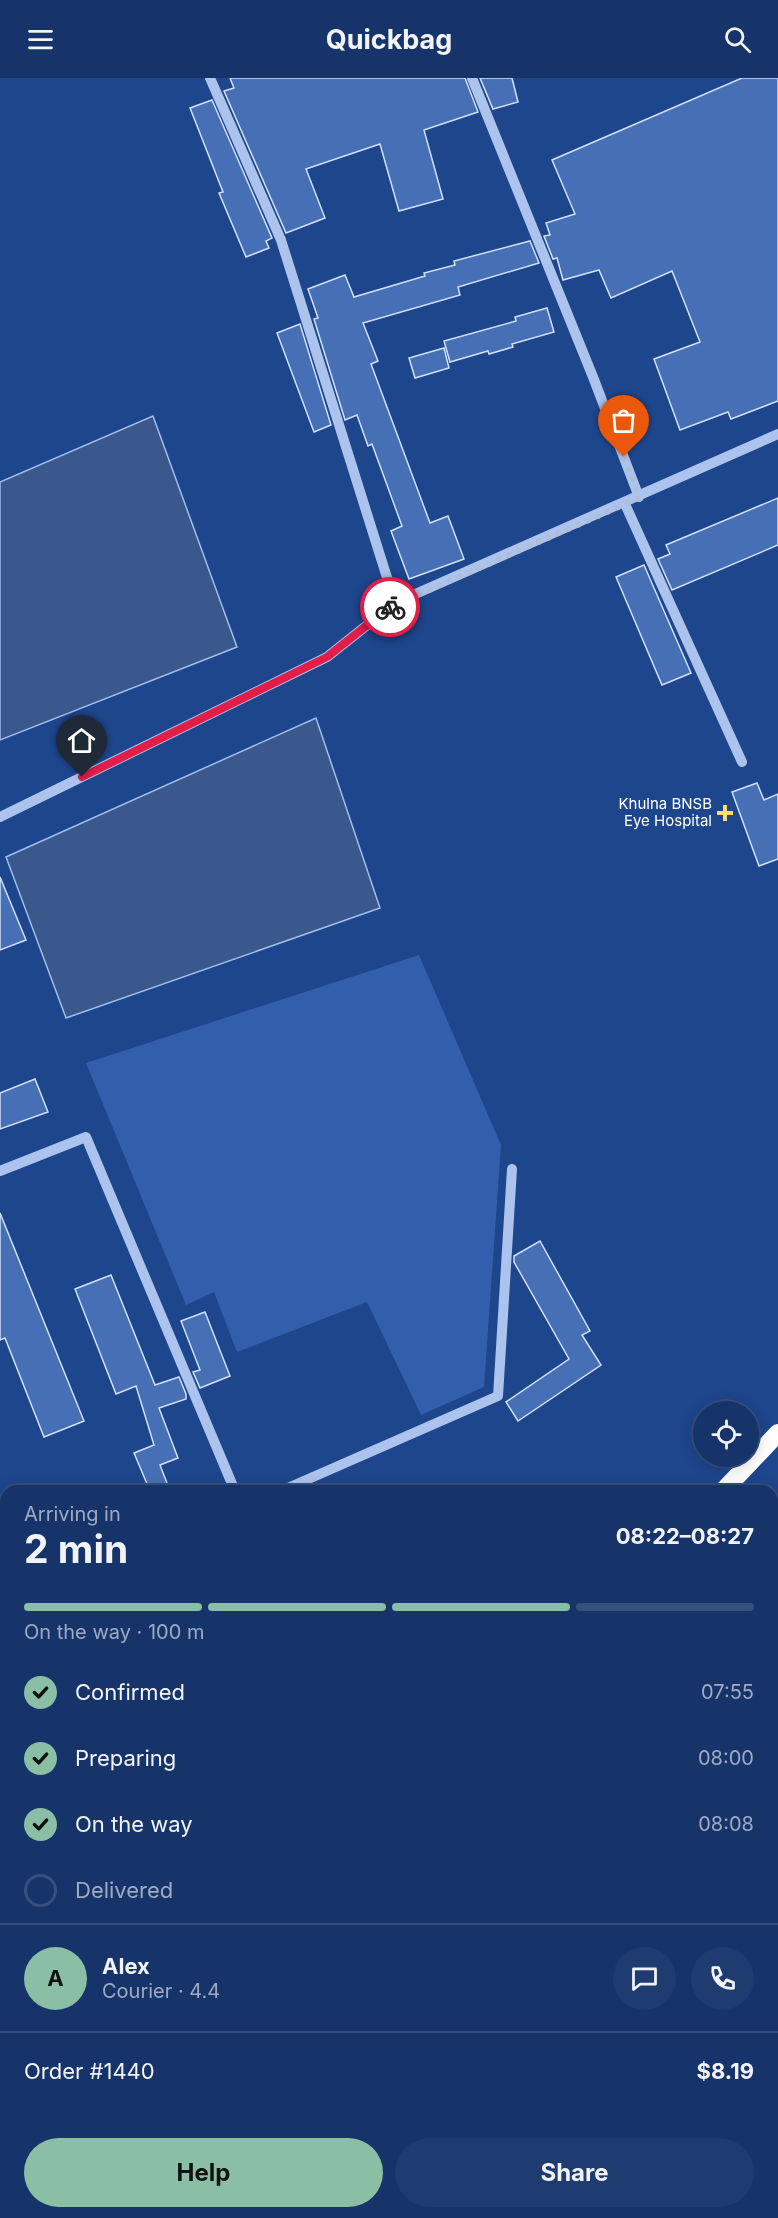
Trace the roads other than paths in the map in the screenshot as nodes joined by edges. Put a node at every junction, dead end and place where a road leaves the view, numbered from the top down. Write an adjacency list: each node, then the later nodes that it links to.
1 (210, 78): 6 (street)
2 (472, 78): 4 (street)
3 (778, 434): 4 (street)
4 (639, 498): 5 (street)
5 (625, 504): 6 (street); 7 (street)
6 (395, 603): 8 (street)
7 (742, 762)
8 (0, 817)
9 (512, 1169): 13 (street)
10 (0, 1172): 12 (street)
11 (778, 1433): 14 (highway)
12 (232, 1485)
13 (295, 1485)
14 (729, 1485)

